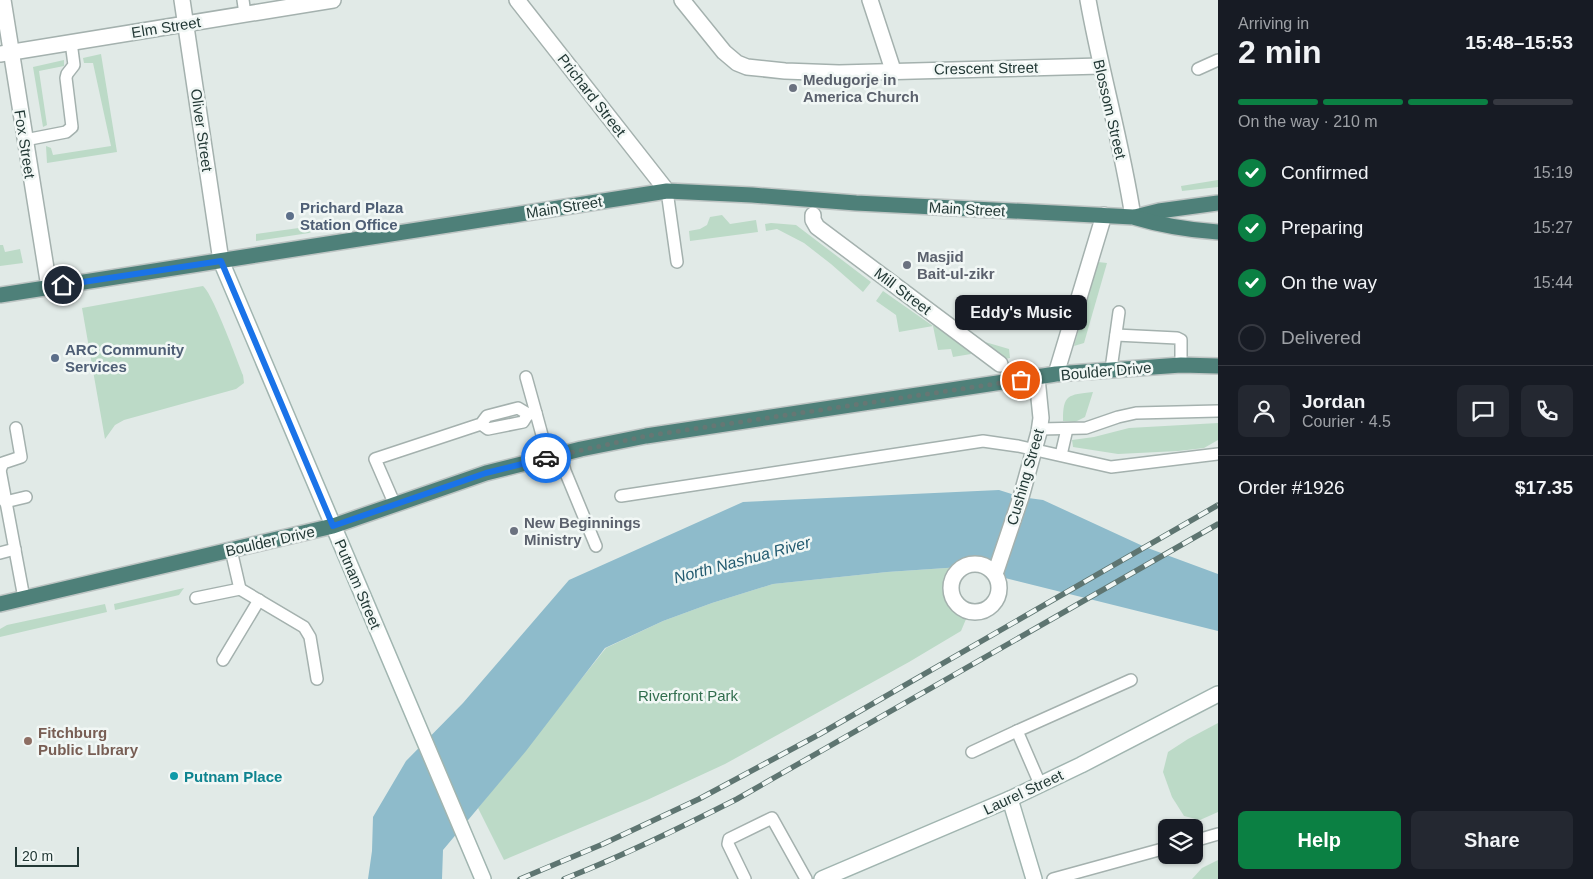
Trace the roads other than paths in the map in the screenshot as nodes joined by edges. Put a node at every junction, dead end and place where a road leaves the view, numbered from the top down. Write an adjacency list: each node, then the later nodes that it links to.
1 (3, 0): 11 (street, Fox Street)
2 (182, 0): 9 (street, Oliver Street)
3 (333, 0): 8 (street, Elm Street)
4 (518, 0): 17 (street, Prichard Street)
5 (870, 0): 15 (street)
6 (1088, 0): 13 (street, Blossom Street)
7 (685, 4): 15 (street, Crescent Street)
8 (244, 7): 9 (street, Elm Street)
9 (186, 24): 10 (street, Elm Street); 23 (street, Oliver Street)
10 (72, 42): 11 (street, Elm Street); 16 (lane)
11 (5, 53): 16 (street, Fox Street)
12 (1218, 60): 14 (lane)
13 (1101, 66): 15 (street, Crescent Street); 21 (street, Blossom Street)
14 (1198, 69)
15 (893, 70)
16 (25, 140): 25 (street, Fox Street)
17 (667, 191): 20 (highway, Main Street); 23 (highway, Main Street); 24 (lane)
18 (1218, 203): 21 (highway, Main Street)
19 (813, 215): 29 (street, Mill Street)
20 (1104, 215): 21 (highway, Main Street); 33 (street)
21 (1133, 217): 22 (highway, Main Street)
22 (1218, 232)
23 (221, 261): 25 (highway, Main Street); 50 (street, Putnam Street)
24 (677, 262)
25 (49, 287): 26 (highway, Main Street)
26 (0, 295)
27 (1119, 312): 28 (lane)
28 (1116, 336): 30 (lane); 32 (lane)
29 (1000, 364)
30 (1181, 365): 31 (highway, Boulder Drive); 32 (highway, Boulder Drive)
31 (1218, 366)
32 (1111, 369): 33 (highway, Boulder Drive)
33 (1056, 374): 35 (highway, Boulder Drive)
34 (526, 377): 37 (lane)
35 (1037, 378): 39 (street, Cushing Street); 44 (highway, Boulder Drive)
36 (1218, 411): 40 (lane)
37 (532, 414): 44 (lane); 49 (lane)
38 (16, 428): 45 (lane)
39 (1040, 429): 40 (lane); 41 (street, Cushing Street)
40 (1067, 429): 43 (lane)
41 (1035, 449): 43 (lane); 46 (lane); 55 (street, Cushing Street)
42 (1218, 454): 43 (lane)
43 (1061, 455)
44 (555, 456): 49 (highway, Boulder Drive); 51 (lane)
45 (0, 470): 47 (lane)
46 (621, 496)
47 (3, 497): 48 (lane); 52 (lane)
48 (26, 497)
49 (395, 504): 50 (highway, Boulder Drive)
50 (333, 526): 53 (highway, Boulder Drive); 72 (street, Putnam Street)
51 (596, 546)
52 (14, 549): 54 (lane); 57 (lane)
53 (231, 550): 56 (lane); 57 (highway, Boulder Drive)
54 (0, 553)
55 (996, 574): 55 (street, Cushing Street)
56 (240, 589): 58 (lane); 59 (lane)
57 (24, 598): 60 (highway, Boulder Drive)
58 (196, 598)
59 (259, 600): 61 (lane); 62 (lane)
60 (0, 604)
61 (222, 660)
62 (317, 679)
63 (1131, 680): 65 (lane)
64 (1218, 694): 67 (street, Laurel Street)
65 (1017, 731): 66 (lane); 67 (lane)
66 (972, 752)
67 (1040, 784): 68 (street, Laurel Street)
68 (1010, 798): 75 (street, Laurel Street); 76 (street)
69 (1218, 834): 70 (lane)
70 (1203, 838)
71 (1158, 850): 77 (lane)
72 (483, 879)
73 (745, 879): 74 (lane)
74 (806, 879)
75 (822, 879)
76 (1034, 879)
77 (1053, 879)

